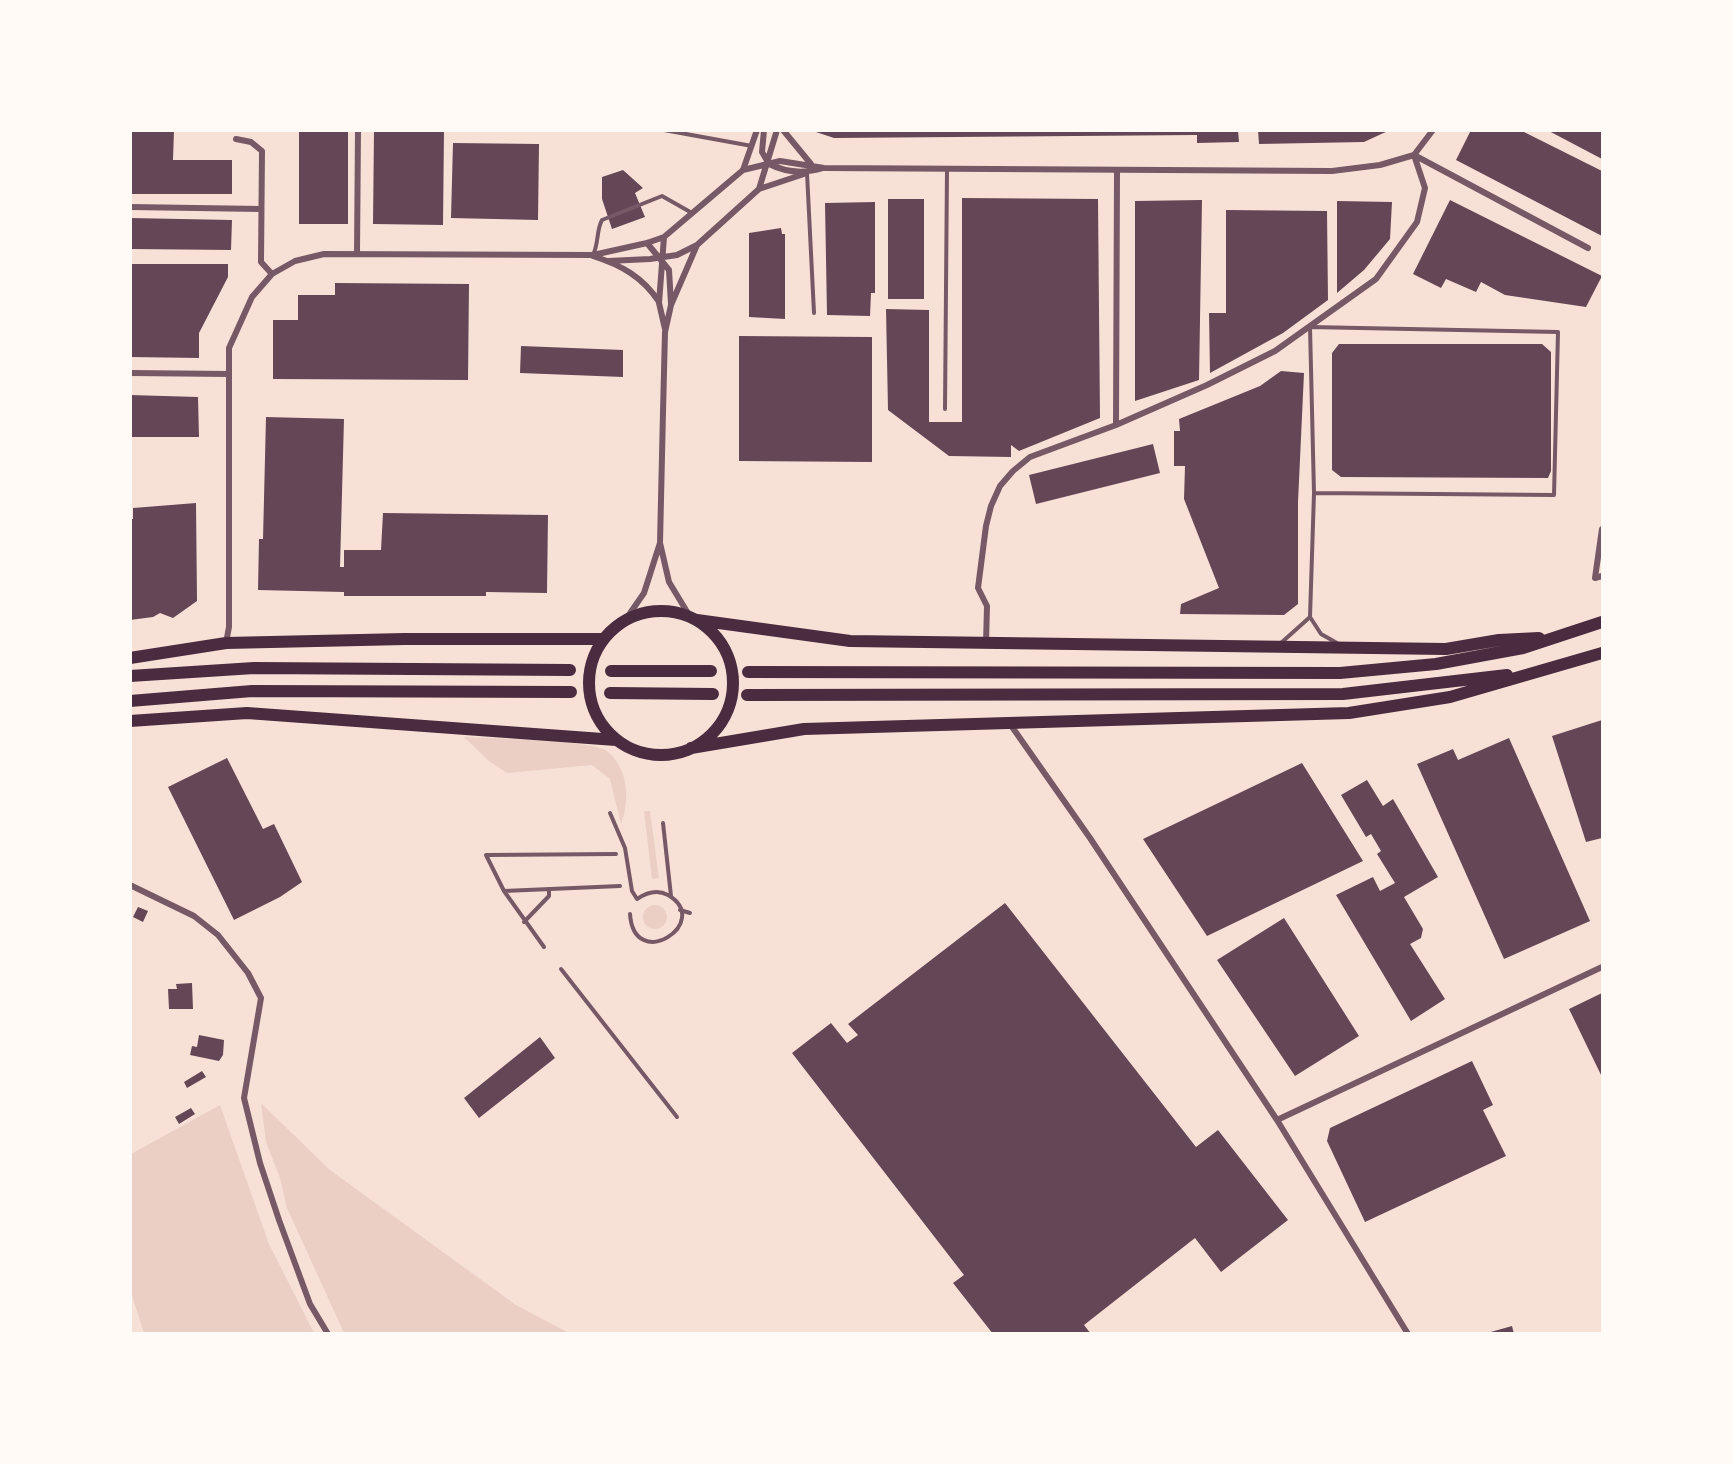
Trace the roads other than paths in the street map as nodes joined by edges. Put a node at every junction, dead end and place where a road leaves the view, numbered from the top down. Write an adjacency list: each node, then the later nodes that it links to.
1 (358, 130): 26 (street)
2 (664, 130): 9 (lane)
3 (757, 130): 9 (street)
4 (764, 130): 11 (street)
5 (777, 130): 11 (street)
6 (783, 130): 12 (street)
7 (1433, 130): 10 (street)
8 (236, 139): 20 (street)
9 (753, 147): 15 (street)
10 (1414, 154): 16 (street); 25 (street); 34 (street)
11 (769, 164): 12 (street); 15 (street); 17 (street); 18 (street)
12 (811, 165): 13 (street)
13 (824, 168): 14 (street); 17 (street)
14 (947, 169): 16 (street); 38 (lane)
15 (743, 170): 21 (street)
16 (1117, 170): 39 (street)
17 (807, 173): 18 (street); 33 (lane)
18 (759, 189): 24 (street)
19 (130, 207): 20 (street)
20 (261, 209): 30 (street)
21 (693, 213): 22 (street); 27 (lane)
22 (664, 237): 23 (street); 28 (street)
23 (647, 243): 27 (street); 28 (street)
24 (697, 245): 28 (street); 32 (street)
25 (1588, 248)
26 (357, 254): 27 (street); 30 (street)
27 (593, 255): 29 (street)
28 (661, 257): 29 (street); 31 (street); 32 (street)
29 (608, 261): 31 (street)
30 (272, 274): 37 (street)
31 (659, 303): 35 (street)
32 (671, 305): 35 (street)
33 (814, 313)
34 (1310, 327): 39 (street); 40 (lane); 40 (lane)
35 (665, 332): 42 (street)
36 (130, 373): 37 (street)
37 (229, 374): 50 (street)
38 (945, 409)
39 (1116, 425): 51 (street)
40 (1314, 493): 45 (lane)
41 (1602, 529): 43 (street)
42 (660, 543): 44 (street); 46 (street)
43 (1602, 576)
44 (693, 617): 46 (highway); 51 (highway); 70 (highway)
45 (1310, 617): 52 (lane); 53 (lane)
46 (626, 619): 49 (highway)
47 (1602, 622): 48 (highway)
48 (1549, 638): 53 (highway); 60 (highway)
49 (604, 639): 50 (highway); 69 (highway)
50 (226, 643): 55 (highway)
51 (986, 644): 52 (highway)
52 (1276, 647): 53 (highway)
53 (1345, 648)
54 (1602, 653): 57 (highway)
55 (130, 658)
56 (570, 670): 61 (highway)
57 (1546, 670): 65 (highway); 68 (highway)
58 (611, 671): 59 (highway)
59 (711, 671)
60 (748, 672)
61 (130, 676)
62 (571, 692): 66 (highway)
63 (610, 693): 64 (highway)
64 (713, 694)
65 (747, 695)
66 (130, 702)
67 (130, 720): 69 (highway)
68 (1009, 724): 70 (highway); 87 (street)
69 (616, 740): 70 (highway)
70 (691, 748)
71 (610, 813): 78 (lane)
72 (663, 823): 78 (lane)
73 (616, 854): 77 (lane)
74 (130, 885): 88 (street)
75 (620, 886): 76 (lane)
76 (549, 889): 77 (lane); 82 (lane)
77 (504, 891): 82 (lane)
78 (671, 897): 79 (lane)
79 (680, 910): 80 (lane); 81 (lane)
80 (690, 912)
81 (630, 914)
82 (524, 922): 83 (lane)
83 (544, 947)
84 (1602, 967): 87 (street)
85 (561, 969): 86 (lane)
86 (677, 1117)
87 (1277, 1120): 89 (street)
88 (328, 1334)
89 (1408, 1334)

